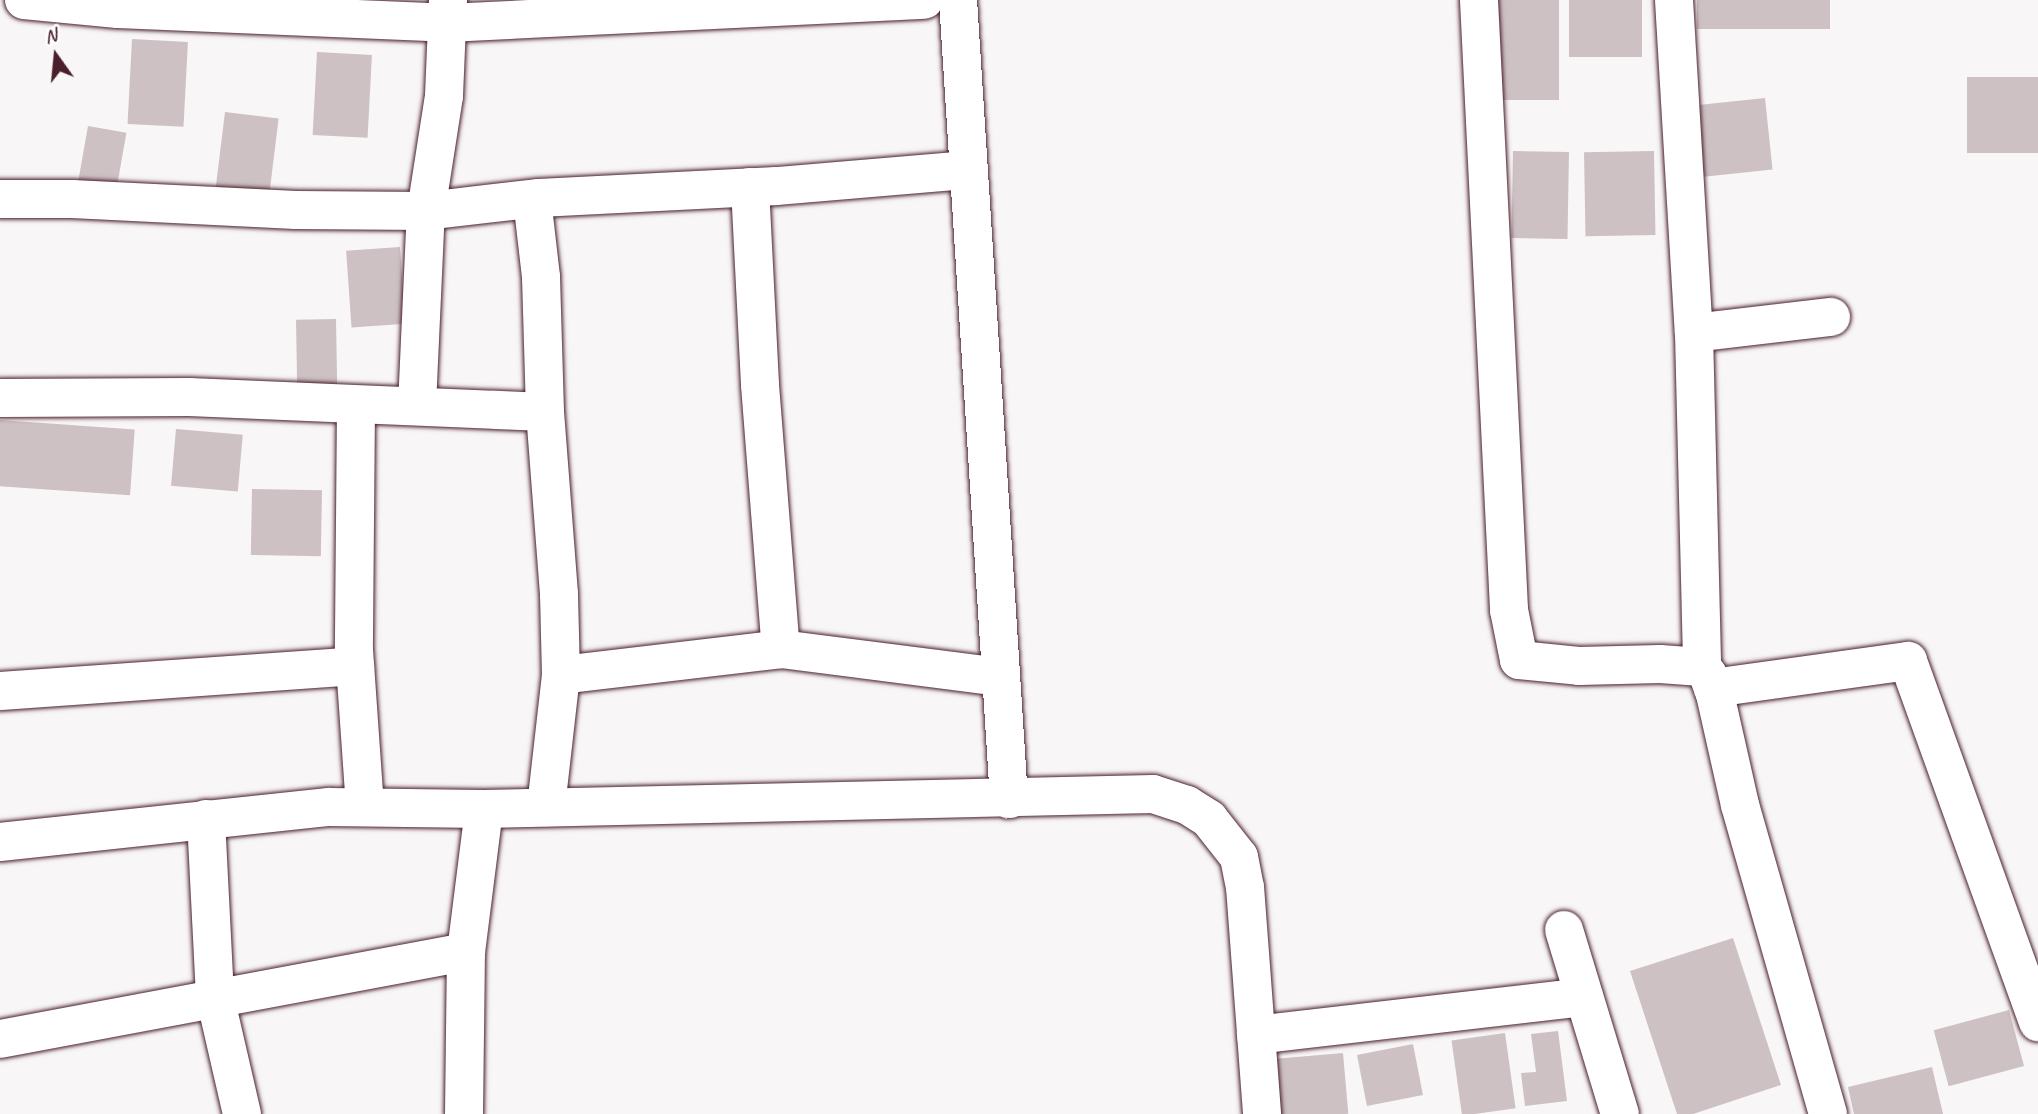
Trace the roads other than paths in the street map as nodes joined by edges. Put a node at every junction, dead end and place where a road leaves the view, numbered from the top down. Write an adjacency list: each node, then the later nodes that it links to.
1 (24, 0): 6 (street)
2 (924, 0): 6 (street)
3 (958, 0): 7 (street)
4 (1479, 0): 22 (street)
5 (1674, 0): 13 (street)
6 (447, 11): 11 (street)
7 (968, 170): 8 (street); 21 (street)
8 (750, 187): 10 (street); 18 (street)
9 (0, 199): 11 (street)
10 (532, 199): 11 (street); 17 (street)
11 (426, 211): 16 (street)
12 (1831, 317): 13 (street)
13 (1694, 333): 22 (street)
14 (0, 398): 15 (street)
15 (356, 405): 16 (street); 19 (street)
16 (417, 406): 17 (street)
17 (545, 412): 20 (street)
18 (781, 649): 20 (street); 21 (street)
19 (355, 666): 23 (street); 25 (street)
20 (561, 675): 26 (street)
21 (1001, 677): 24 (street)
22 (1707, 677): 34 (street); 41 (street)
23 (0, 691)
24 (1009, 799): 26 (street); 35 (street)
25 (365, 807): 27 (street); 28 (street)
26 (546, 807): 27 (street)
27 (484, 809): 31 (street)
28 (206, 819): 29 (street); 32 (street)
29 (0, 842)
30 (1564, 930): 33 (street)
31 (467, 952): 32 (street); 38 (street)
32 (215, 997): 36 (street); 37 (street)
33 (1584, 997): 35 (street); 40 (street)
34 (2038, 1022)
35 (1256, 1035): 39 (street)
36 (0, 1038)
37 (242, 1114)
38 (464, 1114)
39 (1262, 1114)
40 (1620, 1114)
41 (1828, 1114)

